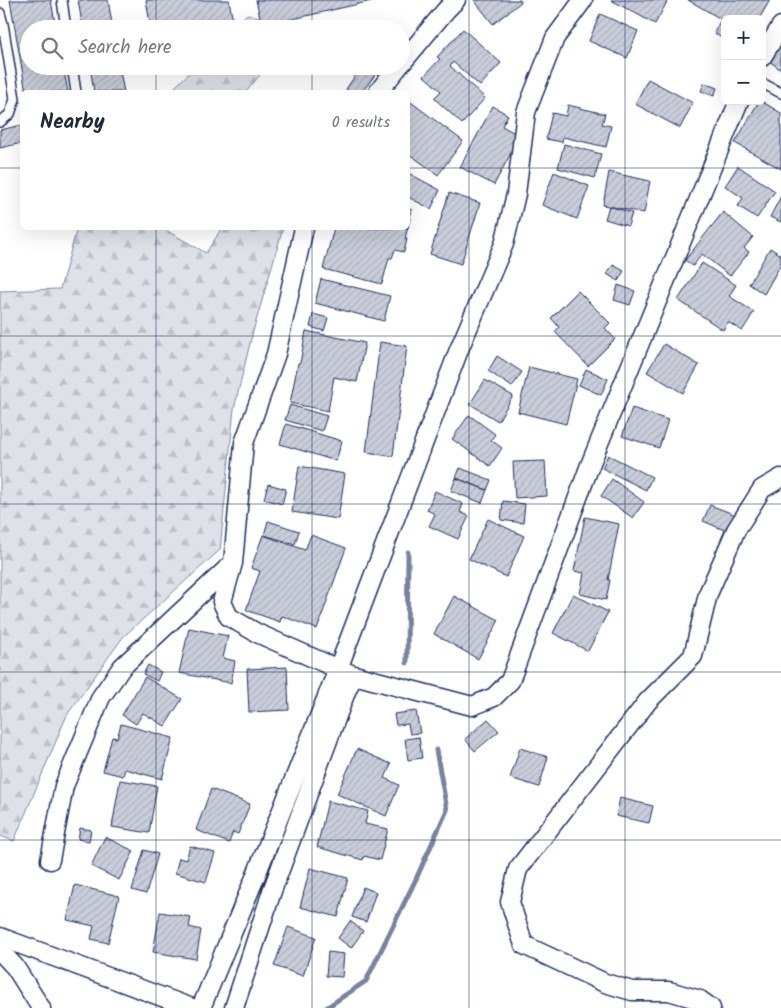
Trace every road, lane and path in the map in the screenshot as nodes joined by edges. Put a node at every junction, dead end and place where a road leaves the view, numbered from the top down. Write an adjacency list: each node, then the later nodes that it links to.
1 (62, 0): 5 (lane)
2 (456, 0): 8 (street)
3 (583, 0): 20 (street)
4 (0, 13): 16 (lane)
5 (65, 20)
6 (781, 26): 7 (street)
7 (766, 50)
8 (410, 53)
9 (73, 75): 12 (lane)
10 (392, 75): 13 (street)
11 (766, 85): 14 (lane)
12 (76, 90)
13 (380, 90)
14 (781, 93)
15 (737, 105): 20 (street)
16 (0, 122)
17 (304, 230): 19 (street)
18 (781, 478): 28 (street)
19 (233, 563): 20 (street); 21 (street)
20 (346, 672): 26 (street); 27 (street)
21 (50, 860)
22 (0, 937): 25 (street)
23 (0, 951): 24 (street)
24 (41, 1008)
25 (192, 1008)
26 (201, 1008)
27 (234, 1008)
28 (711, 1008)

